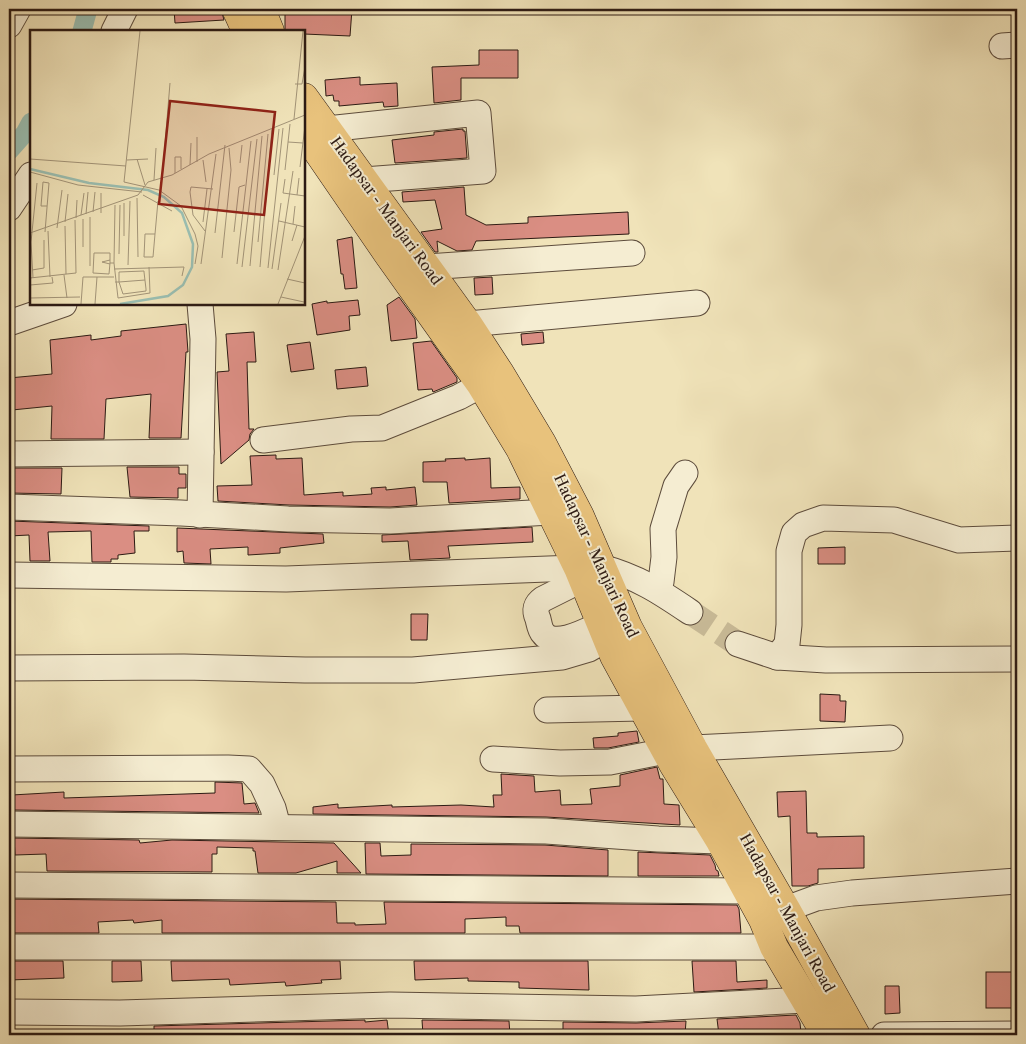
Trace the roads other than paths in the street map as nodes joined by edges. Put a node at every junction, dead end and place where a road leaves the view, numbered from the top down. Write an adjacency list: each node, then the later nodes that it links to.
1 (18, 9): 5 (street)
2 (125, 9): 6 (street)
3 (236, 9): 7 (main road)
4 (261, 9): 8 (main road)
5 (9, 25)
6 (114, 30)
7 (246, 30)
8 (270, 30)
9 (305, 100): 10 (main road, Hadapsar - Manjari Road)
10 (315, 130): 12 (main road, Hadapsar - Manjari Road); 12 (street); 16 (main road, Hadapsar - Manjari Road)
11 (30, 176): 13 (street)
12 (364, 180): 15 (main road, Hadapsar - Manjari Road)
13 (9, 208)
14 (632, 253): 15 (street)
15 (427, 266): 16 (street); 21 (main road, Hadapsar - Manjari Road)
16 (400, 272): 21 (main road, Hadapsar - Manjari Road)
17 (698, 303): 21 (street)
18 (61, 305): 20 (street)
19 (200, 305): 24 (street)
20 (9, 323)
21 (456, 329): 22 (main road, Hadapsar - Manjari Road); 31 (main road, Hadapsar - Manjari Road)
22 (481, 385): 23 (street); 28 (main road, Hadapsar - Manjari Road)
23 (263, 440)
24 (202, 452): 25 (street); 29 (street)
25 (9, 454)
26 (685, 473): 33 (street)
27 (9, 507): 29 (street)
28 (550, 512): 29 (street); 31 (main road, Hadapsar - Manjari Road)
29 (200, 514)
30 (1017, 538): 37 (street)
31 (587, 572): 32 (street); 33 (street); 35 (main road, Hadapsar - Manjari Road); 35 (street)
32 (9, 575)
33 (652, 586): 34 (street)
34 (690, 612)
35 (611, 630): 39 (street); 40 (main road, Hadapsar - Manjari Road); 43 (main road, Hadapsar - Manjari Road)
36 (738, 644): 37 (street)
37 (777, 657): 38 (street)
38 (1017, 659)
39 (9, 668)
40 (642, 708): 41 (street); 44 (main road, Hadapsar - Manjari Road)
41 (547, 710)
42 (890, 738): 43 (street)
43 (693, 748): 53 (main road, Hadapsar - Manjari Road)
44 (666, 751): 45 (street); 49 (main road, Hadapsar - Manjari Road)
45 (493, 759)
46 (9, 769): 48 (street)
47 (9, 824): 48 (street)
48 (278, 827): 49 (street)
49 (720, 841): 52 (main road, Hadapsar - Manjari Road)
50 (1017, 881): 53 (street)
51 (9, 884): 52 (street)
52 (746, 891): 53 (main road, Hadapsar - Manjari Road)
53 (774, 914): 55 (main road, Hadapsar - Manjari Road); 60 (main road, Hadapsar - Manjari Road)
54 (9, 947): 55 (street)
55 (774, 947): 56 (main road, Hadapsar - Manjari Road)
56 (805, 1000): 57 (street); 59 (main road, Hadapsar - Manjari Road)
57 (9, 1012)
58 (1017, 1034): 61 (street)
59 (826, 1035)
60 (856, 1035)
61 (884, 1035)

